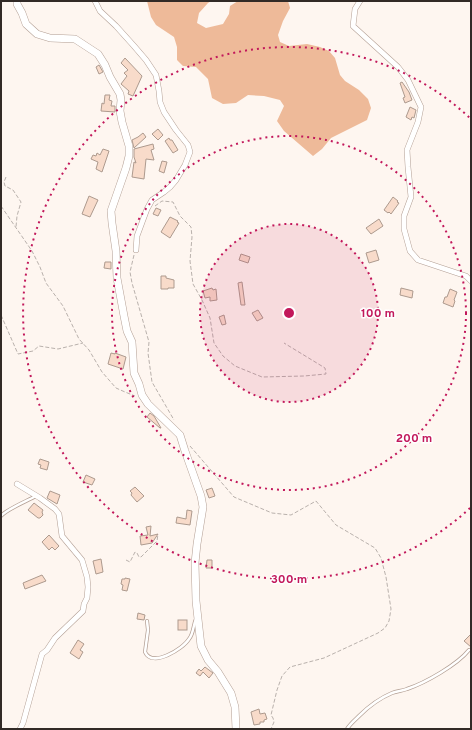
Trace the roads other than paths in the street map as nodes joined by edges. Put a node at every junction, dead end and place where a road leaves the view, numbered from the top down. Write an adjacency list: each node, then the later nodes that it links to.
1 (95, 1): 4 (street)
2 (360, 1): 5 (street)
3 (15, 2): 9 (street)
4 (136, 250)
5 (471, 281)
6 (17, 484): 7 (street)
7 (36, 496): 8 (lane); 12 (street)
8 (1, 516)
9 (198, 615): 10 (lane); 13 (street)
10 (147, 621)
11 (469, 650): 14 (lane)
12 (20, 729)
13 (236, 729)
14 (347, 729)

